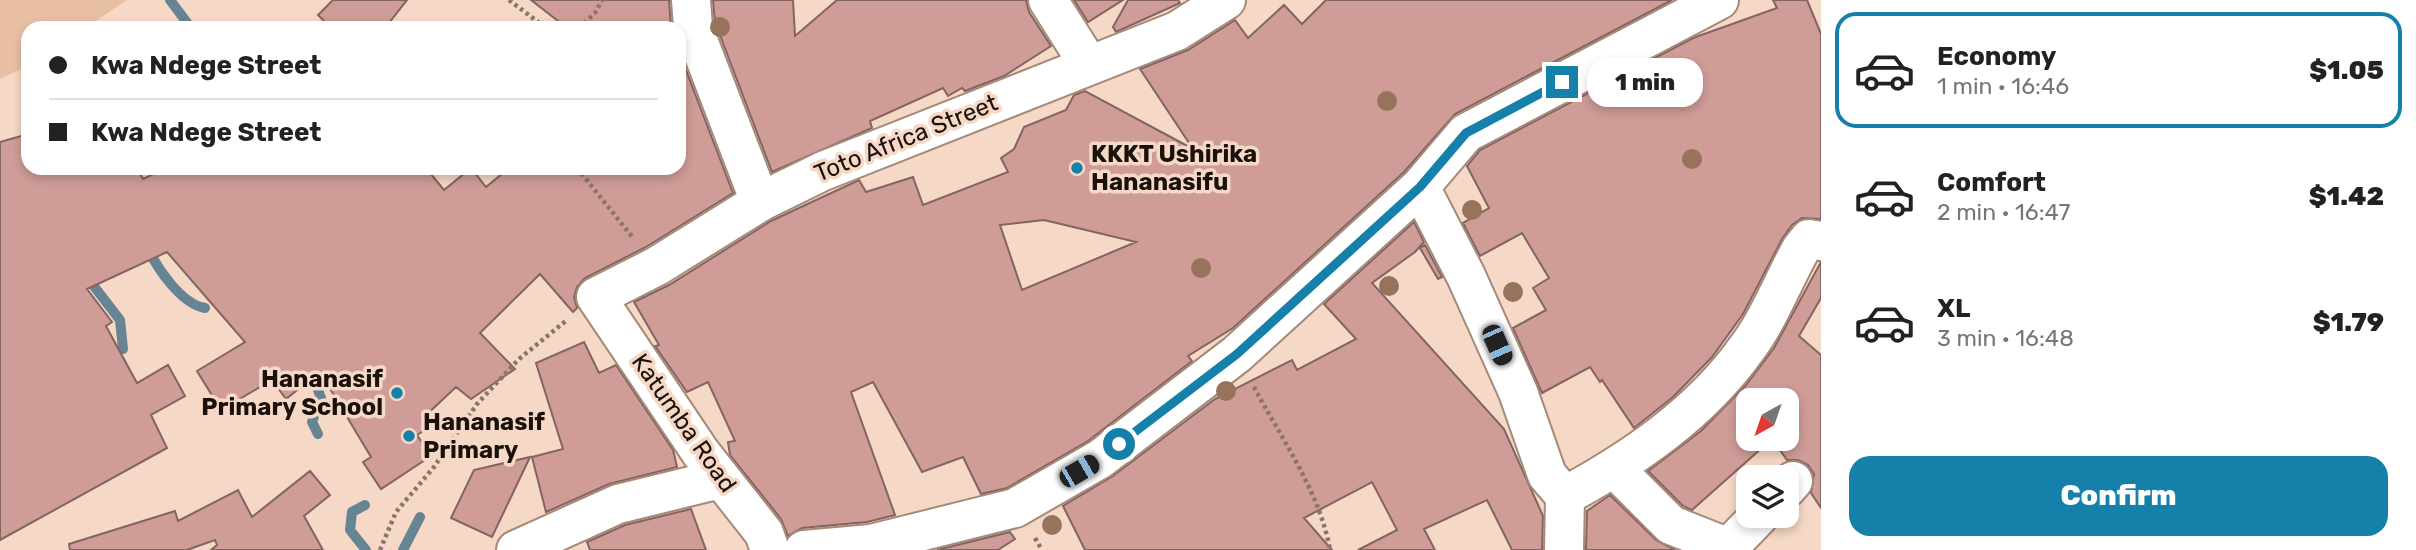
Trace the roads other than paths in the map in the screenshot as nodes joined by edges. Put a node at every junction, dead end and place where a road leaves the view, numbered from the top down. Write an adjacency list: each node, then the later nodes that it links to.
1 (691, 0): 7 (street)
2 (1048, 0): 5 (street)
3 (1226, 0): 5 (street, Toto Africa Street)
4 (1719, 0): 6 (street)
5 (1089, 65): 7 (street, Toto Africa Street)
6 (1420, 187): 12 (street); 16 (street)
7 (760, 202): 9 (street, Toto Africa Street)
8 (1821, 241): 10 (street)
9 (596, 297): 11 (street, Katumba Road)
10 (1615, 468): 12 (street); 13 (street)
11 (720, 479): 14 (street); 15 (street, Katumba Road)
12 (1565, 496): 17 (street)
13 (1747, 528)
14 (516, 550)
15 (770, 550)
16 (804, 550)
17 (1564, 550)

